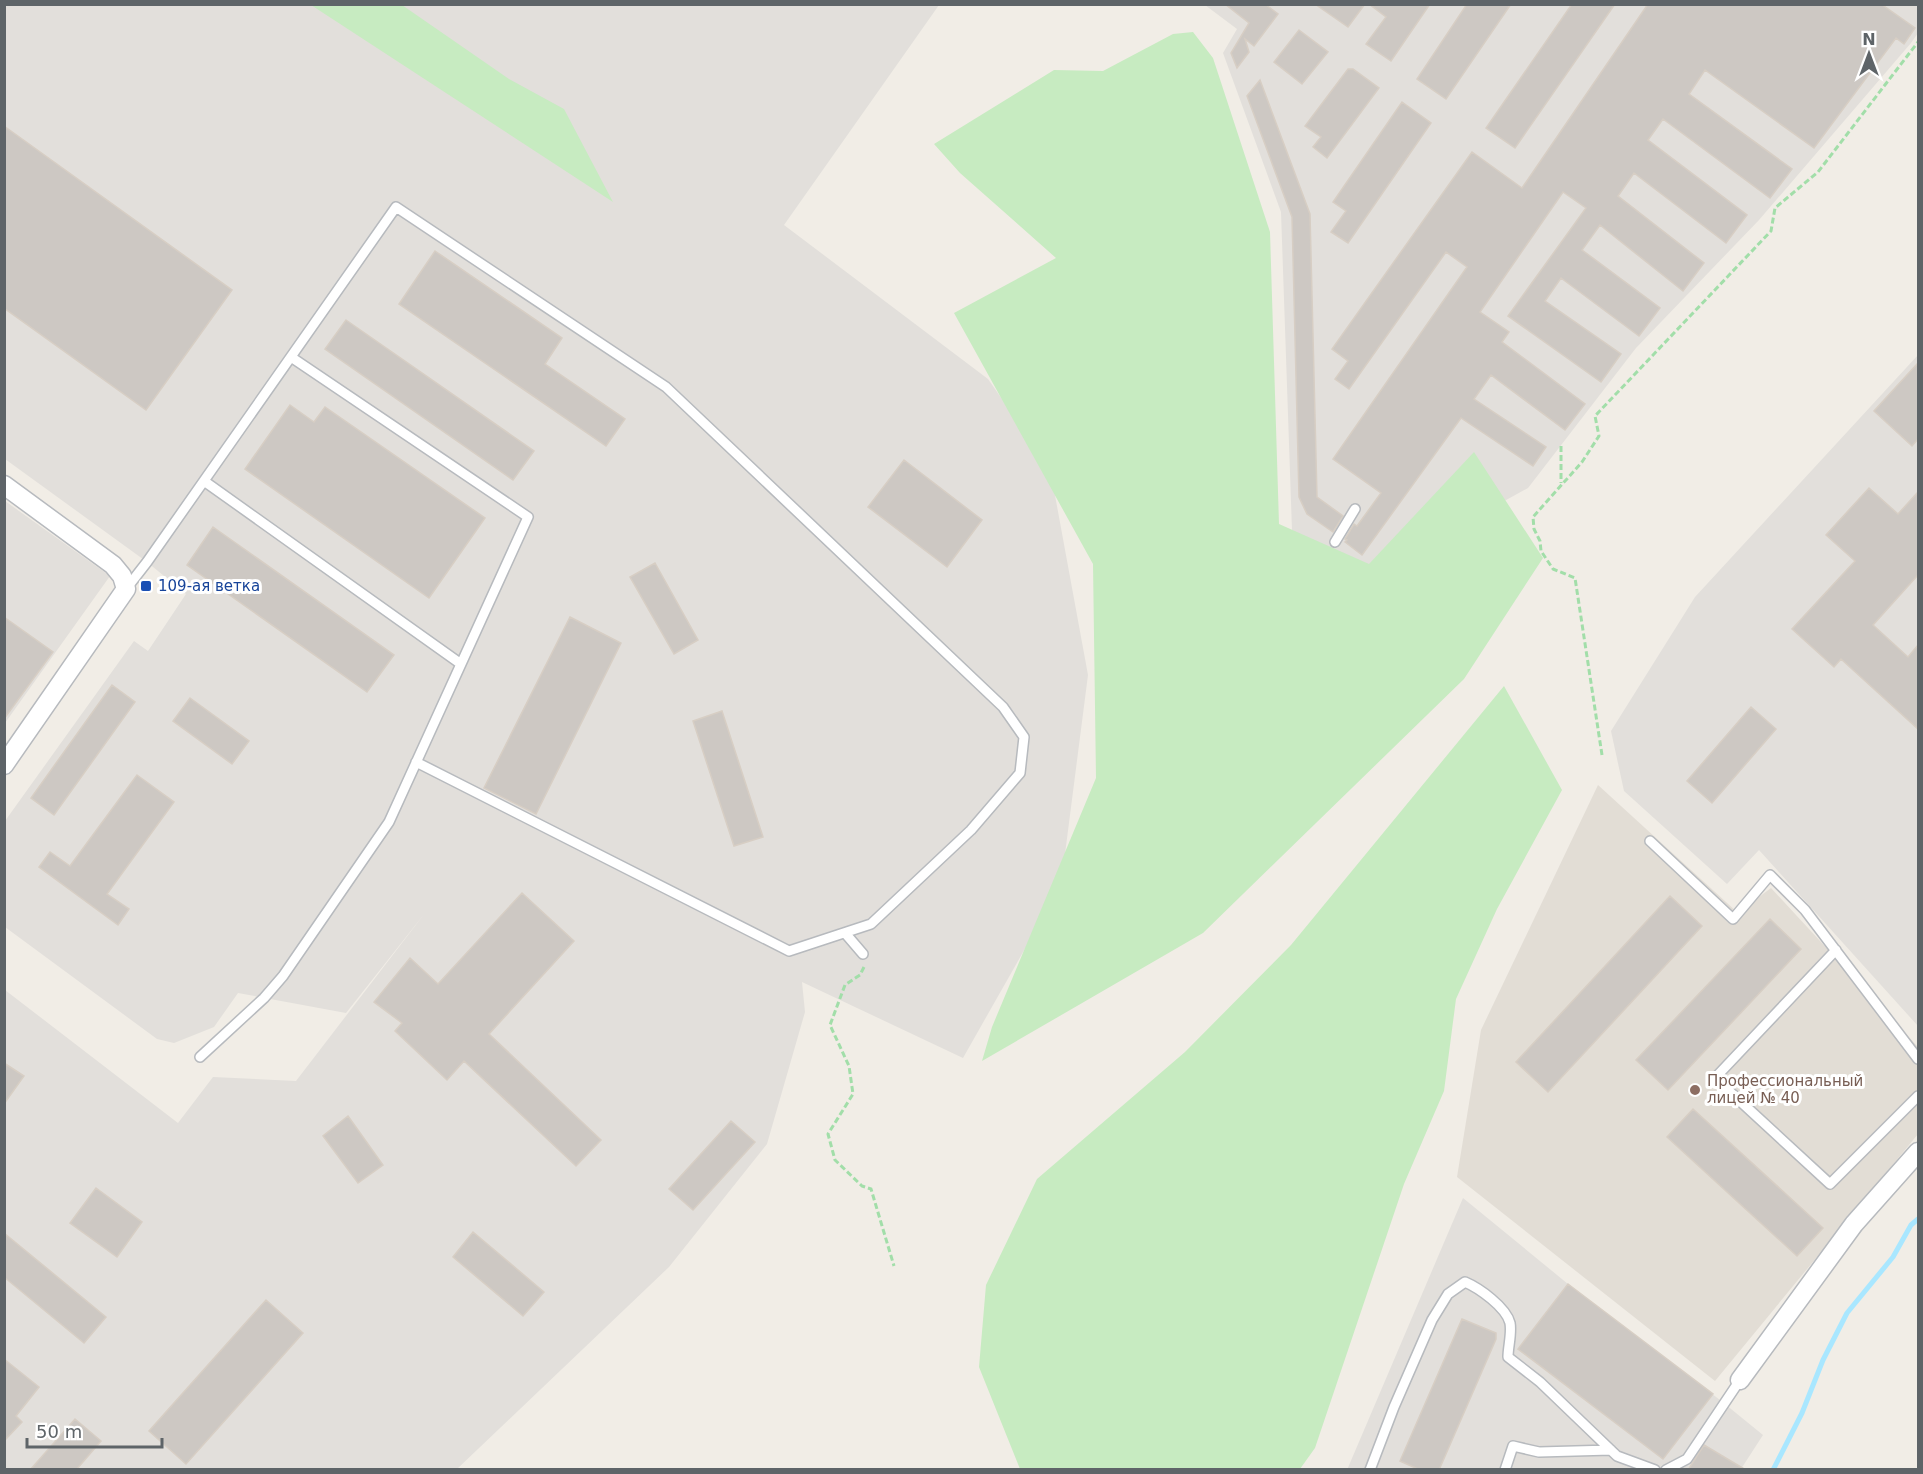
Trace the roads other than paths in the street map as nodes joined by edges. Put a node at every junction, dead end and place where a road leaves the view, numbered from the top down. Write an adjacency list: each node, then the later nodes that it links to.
1 (291, 357): 2 (lane); 7 (lane); 11 (lane)
2 (204, 481): 6 (lane); 7 (lane)
3 (4, 485): 6 (street)
4 (1355, 509): 5 (lane)
5 (1335, 542)
6 (126, 589): 9 (street)
7 (461, 664): 8 (lane)
8 (416, 762): 11 (lane); 14 (lane)
9 (4, 765)
10 (1650, 841): 12 (lane)
11 (845, 933): 13 (lane)
12 (1836, 950): 15 (lane); 16 (lane)
13 (863, 954)
14 (200, 1057)
15 (1918, 1059)
16 (1918, 1096)
17 (1918, 1152): 18 (street)
18 (1740, 1380): 24 (lane)
19 (1611, 1450): 20 (lane); 21 (lane); 22 (lane)
20 (1635, 1466): 23 (lane)
21 (1370, 1470)
22 (1505, 1470)
23 (1655, 1470)
24 (1666, 1470)

